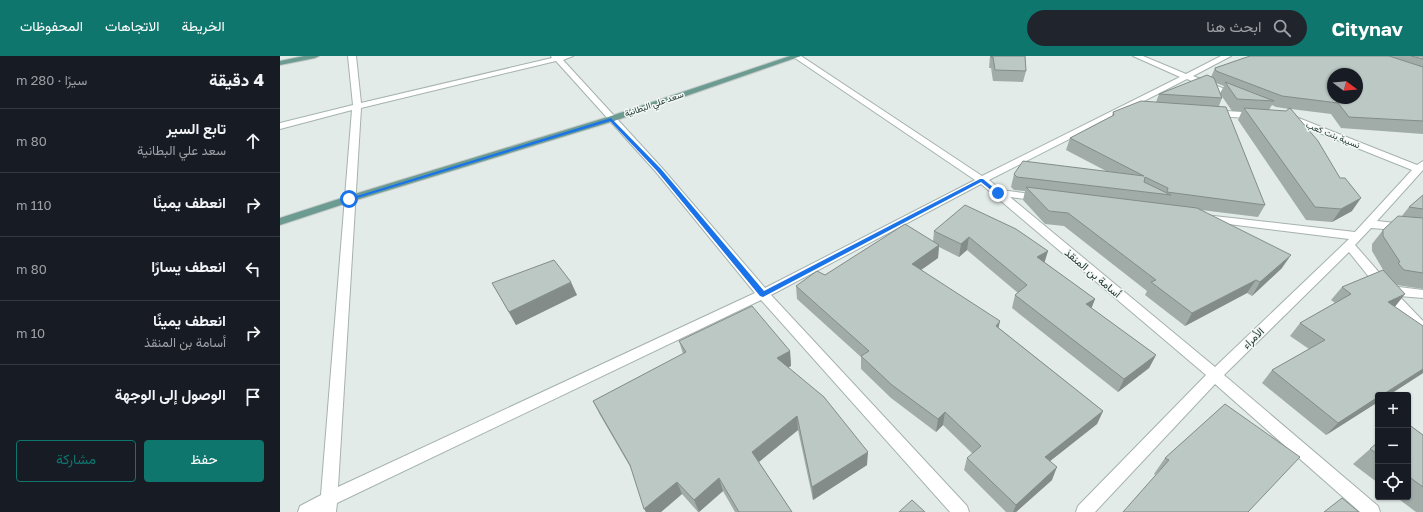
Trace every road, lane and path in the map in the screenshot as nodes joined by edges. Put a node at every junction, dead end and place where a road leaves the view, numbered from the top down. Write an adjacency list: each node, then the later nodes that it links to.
1 (315, 56): 7 (main road)
2 (352, 56): 10 (street)
3 (797, 56): 14 (main road, سعد علي البطانية); 17 (street, أسامة بن المنقذ)
4 (1137, 56): 8 (street)
5 (1227, 56): 8 (street)
6 (561, 57): 10 (street); 14 (street)
7 (280, 63)
8 (1186, 77): 9 (street); 11 (street)
9 (1242, 99)
10 (357, 106): 15 (street); 19 (street)
11 (1126, 108): 12 (street); 17 (street)
12 (1142, 109)
13 (1204, 113): 16 (street, نسيبة بنت كعب)
14 (611, 119): 19 (main road, سعد علي البطانية); 27 (street)
15 (280, 126)
16 (1421, 167): 23 (street, الأمراء)
17 (982, 180): 18 (street, أسامة بن المنقذ); 27 (street)
18 (998, 193): 20 (street); 30 (street, أسامة بن المنقذ)
19 (349, 199): 22 (main road, سعد علي البطانية); 31 (street)
20 (1052, 199)
21 (1193, 216): 25 (street)
22 (280, 222)
23 (1369, 224): 24 (street); 25 (street, الأمراء)
24 (1423, 229)
25 (1353, 241): 26 (street); 30 (street, الأمراء)
26 (1387, 290): 28 (street); 29 (street)
27 (763, 294): 31 (street); 33 (street)
28 (1423, 294)
29 (1423, 330)
30 (1215, 375): 34 (street, الأمراء); 35 (street, أسامة بن المنقذ)
31 (328, 506): 32 (street)
32 (306, 512)
33 (961, 512)
34 (1084, 512)
35 (1372, 512)

